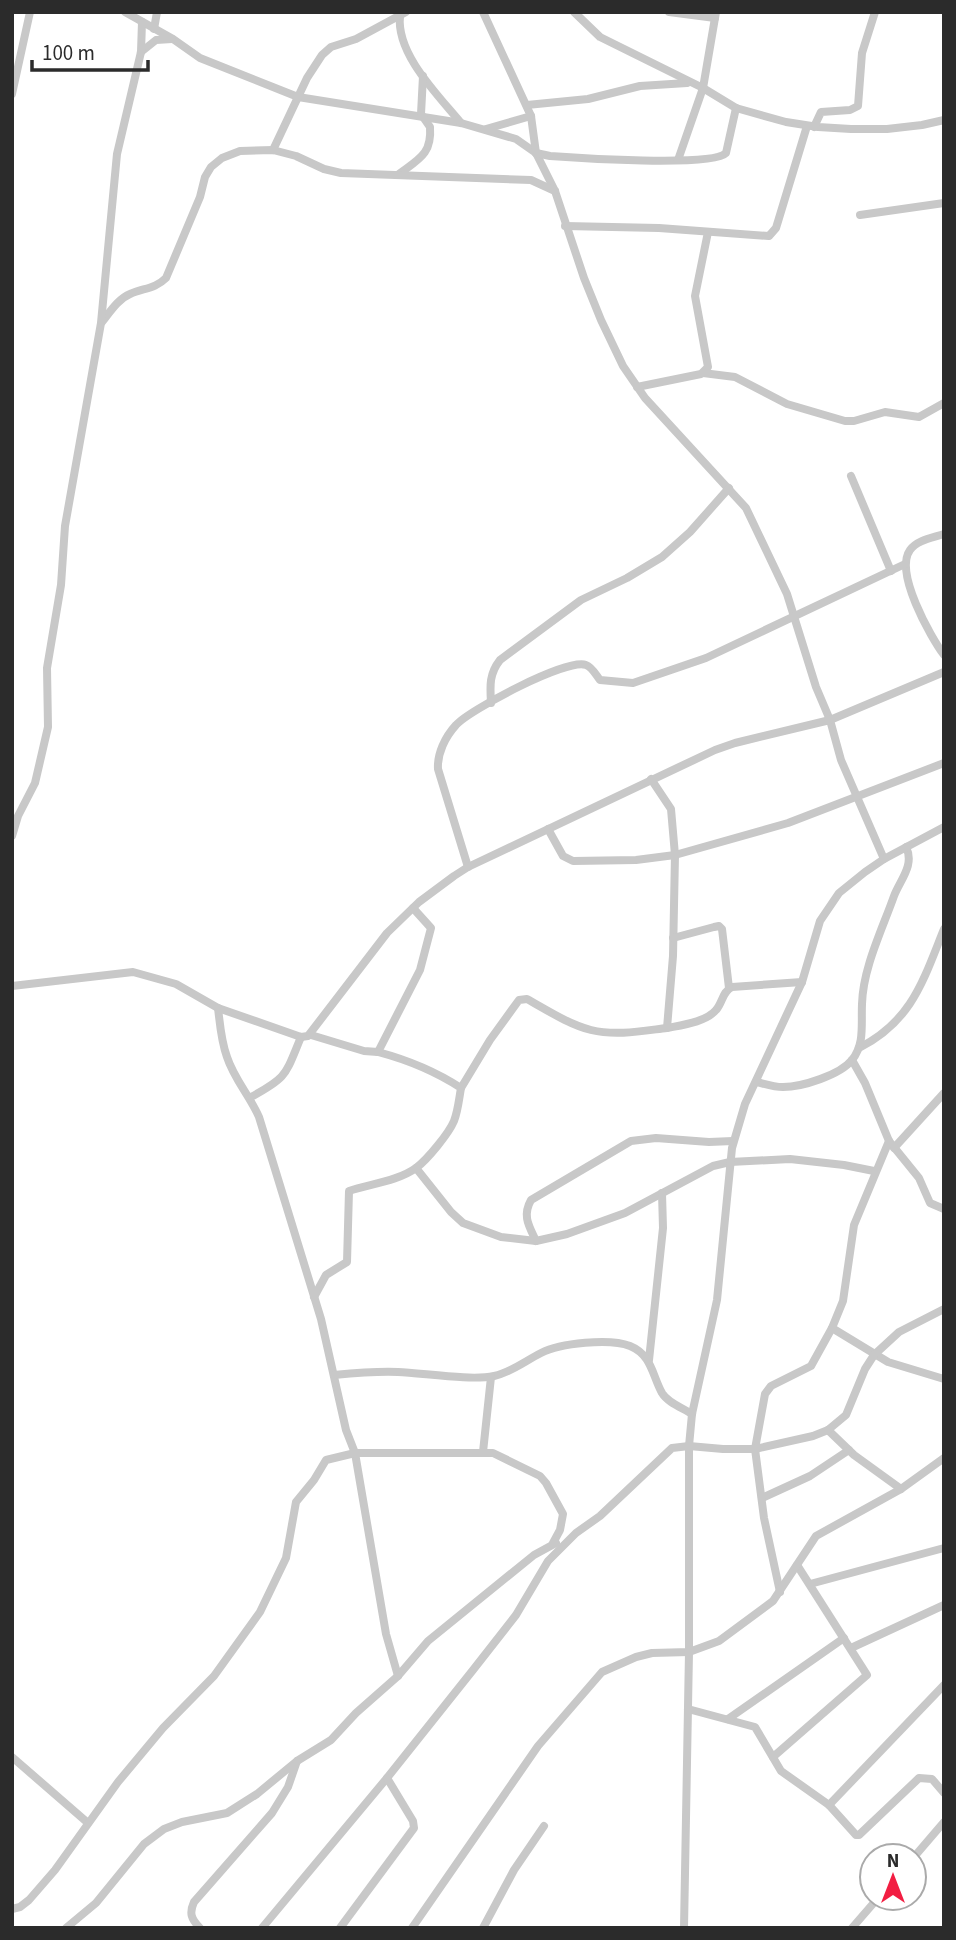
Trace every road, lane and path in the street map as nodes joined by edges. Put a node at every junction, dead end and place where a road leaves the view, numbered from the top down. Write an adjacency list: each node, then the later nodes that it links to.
1 (30, 12): 19 (street)
2 (125, 12): 11 (street)
3 (157, 12): 13 (street)
4 (483, 12): 21 (street)
5 (574, 12): 12 (street)
6 (590, 12): 12 (street)
7 (669, 12): 10 (street)
8 (875, 12): 27 (street)
9 (403, 14): 16 (street); 20 (street)
10 (715, 15): 18 (street)
11 (142, 22): 13 (street); 15 (street)
12 (587, 24): 17 (street)
13 (154, 29): 14 (street)
14 (173, 39): 15 (street); 20 (street)
15 (141, 52): 38 (street)
16 (422, 76): 23 (street); 26 (street)
17 (690, 82): 18 (street); 21 (street)
18 (703, 88): 22 (street); 31 (street)
19 (12, 93)
20 (298, 97): 23 (street); 29 (street)
21 (527, 105): 24 (street)
22 (736, 108): 27 (street); 31 (street)
23 (421, 114): 26 (street); 32 (street)
24 (531, 116): 28 (street); 30 (street)
25 (944, 120): 27 (street)
26 (461, 122): 28 (street)
27 (811, 126): 37 (street)
28 (486, 130): 30 (street)
29 (273, 150): 32 (street); 38 (street)
30 (536, 153): 31 (street); 33 (street)
31 (678, 160)
32 (399, 174): 33 (street)
33 (555, 191): 36 (street)
34 (944, 203): 35 (street)
35 (860, 215)
36 (565, 226): 37 (street); 40 (street)
37 (708, 232): 39 (street)
38 (102, 323): 57 (street)
39 (703, 373): 40 (street); 41 (street)
40 (637, 387): 43 (street)
41 (944, 403)
42 (851, 476): 46 (street)
43 (729, 488): 47 (street); 50 (street)
44 (944, 534): 45 (street)
45 (905, 564): 46 (street); 48 (street)
46 (891, 571): 47 (street)
47 (795, 616): 50 (street); 51 (street)
48 (944, 655)
49 (944, 671): 51 (street)
50 (491, 703): 61 (street)
51 (830, 720): 53 (street); 54 (street)
52 (944, 763): 54 (street)
53 (651, 779): 56 (street); 59 (street)
54 (858, 797): 59 (street); 60 (street)
55 (944, 827): 58 (street)
56 (548, 829): 59 (street); 61 (street)
57 (12, 836)
58 (906, 847): 60 (street); 71 (street)
59 (675, 855): 64 (street)
60 (884, 859): 65 (street)
61 (468, 867): 62 (street)
62 (413, 908): 70 (street); 72 (street)
63 (944, 929): 71 (street)
64 (673, 938): 67 (street); 69 (street)
65 (802, 982): 67 (street); 74 (street)
66 (12, 986): 68 (street)
67 (729, 988): 69 (street)
68 (218, 1007): 70 (street); 77 (street)
69 (667, 1028): 75 (street)
70 (306, 1036): 72 (street); 77 (street)
71 (859, 1048): 73 (street)
72 (378, 1052): 75 (street)
73 (852, 1060): 74 (street); 79 (street)
74 (757, 1082): 78 (street)
75 (461, 1088): 81 (street)
76 (944, 1093): 79 (street)
77 (251, 1097): 86 (street)
78 (733, 1141): 80 (street); 85 (street)
79 (891, 1144): 82 (street); 84 (street)
80 (730, 1162): 82 (street); 83 (street); 94 (street)
81 (416, 1167): 85 (street); 86 (street)
82 (874, 1171): 88 (street)
83 (662, 1193): 85 (street); 90 (street)
84 (944, 1209)
85 (536, 1241)
86 (314, 1297): 91 (street)
87 (944, 1309): 89 (street)
88 (832, 1328): 89 (street); 97 (street)
89 (874, 1355): 93 (street); 95 (street)
90 (649, 1360): 92 (street); 94 (street)
91 (334, 1375): 92 (street); 100 (street)
92 (491, 1377): 99 (street)
93 (944, 1379)
94 (692, 1414): 96 (street)
95 (828, 1430): 97 (street); 98 (street)
96 (689, 1446): 97 (street); 104 (street); 113 (street)
97 (755, 1450): 103 (street)
98 (849, 1450): 102 (street); 103 (street)
99 (483, 1451): 100 (street); 105 (street)
100 (355, 1453): 114 (street); 125 (street)
101 (944, 1458): 102 (street)
102 (901, 1489): 107 (street)
103 (762, 1498): 109 (street)
104 (567, 1541): 105 (street); 121 (street)
105 (554, 1543): 114 (street)
106 (944, 1548): 108 (street)
107 (797, 1565): 108 (street); 109 (street)
108 (810, 1584): 111 (street)
109 (780, 1592): 113 (street)
110 (944, 1605): 112 (street)
111 (844, 1638): 112 (street); 117 (street)
112 (851, 1648): 119 (street)
113 (689, 1652): 116 (street); 134 (street)
114 (398, 1676): 120 (street)
115 (944, 1685): 123 (street)
116 (688, 1709): 117 (street); 136 (street)
117 (728, 1719): 119 (street)
118 (12, 1757): 125 (street)
119 (773, 1757): 123 (street)
120 (298, 1760): 130 (street); 131 (street)
121 (387, 1778): 132 (street); 133 (street)
122 (944, 1793): 123 (street)
123 (829, 1805)
124 (944, 1822): 127 (street)
125 (88, 1823): 128 (street)
126 (544, 1826): 135 (street)
127 (927, 1842)
128 (12, 1909)
129 (866, 1912): 137 (street)
130 (66, 1928)
131 (200, 1928)
132 (262, 1928)
133 (340, 1928)
134 (412, 1928)
135 (482, 1928)
136 (684, 1928)
137 (852, 1928)

